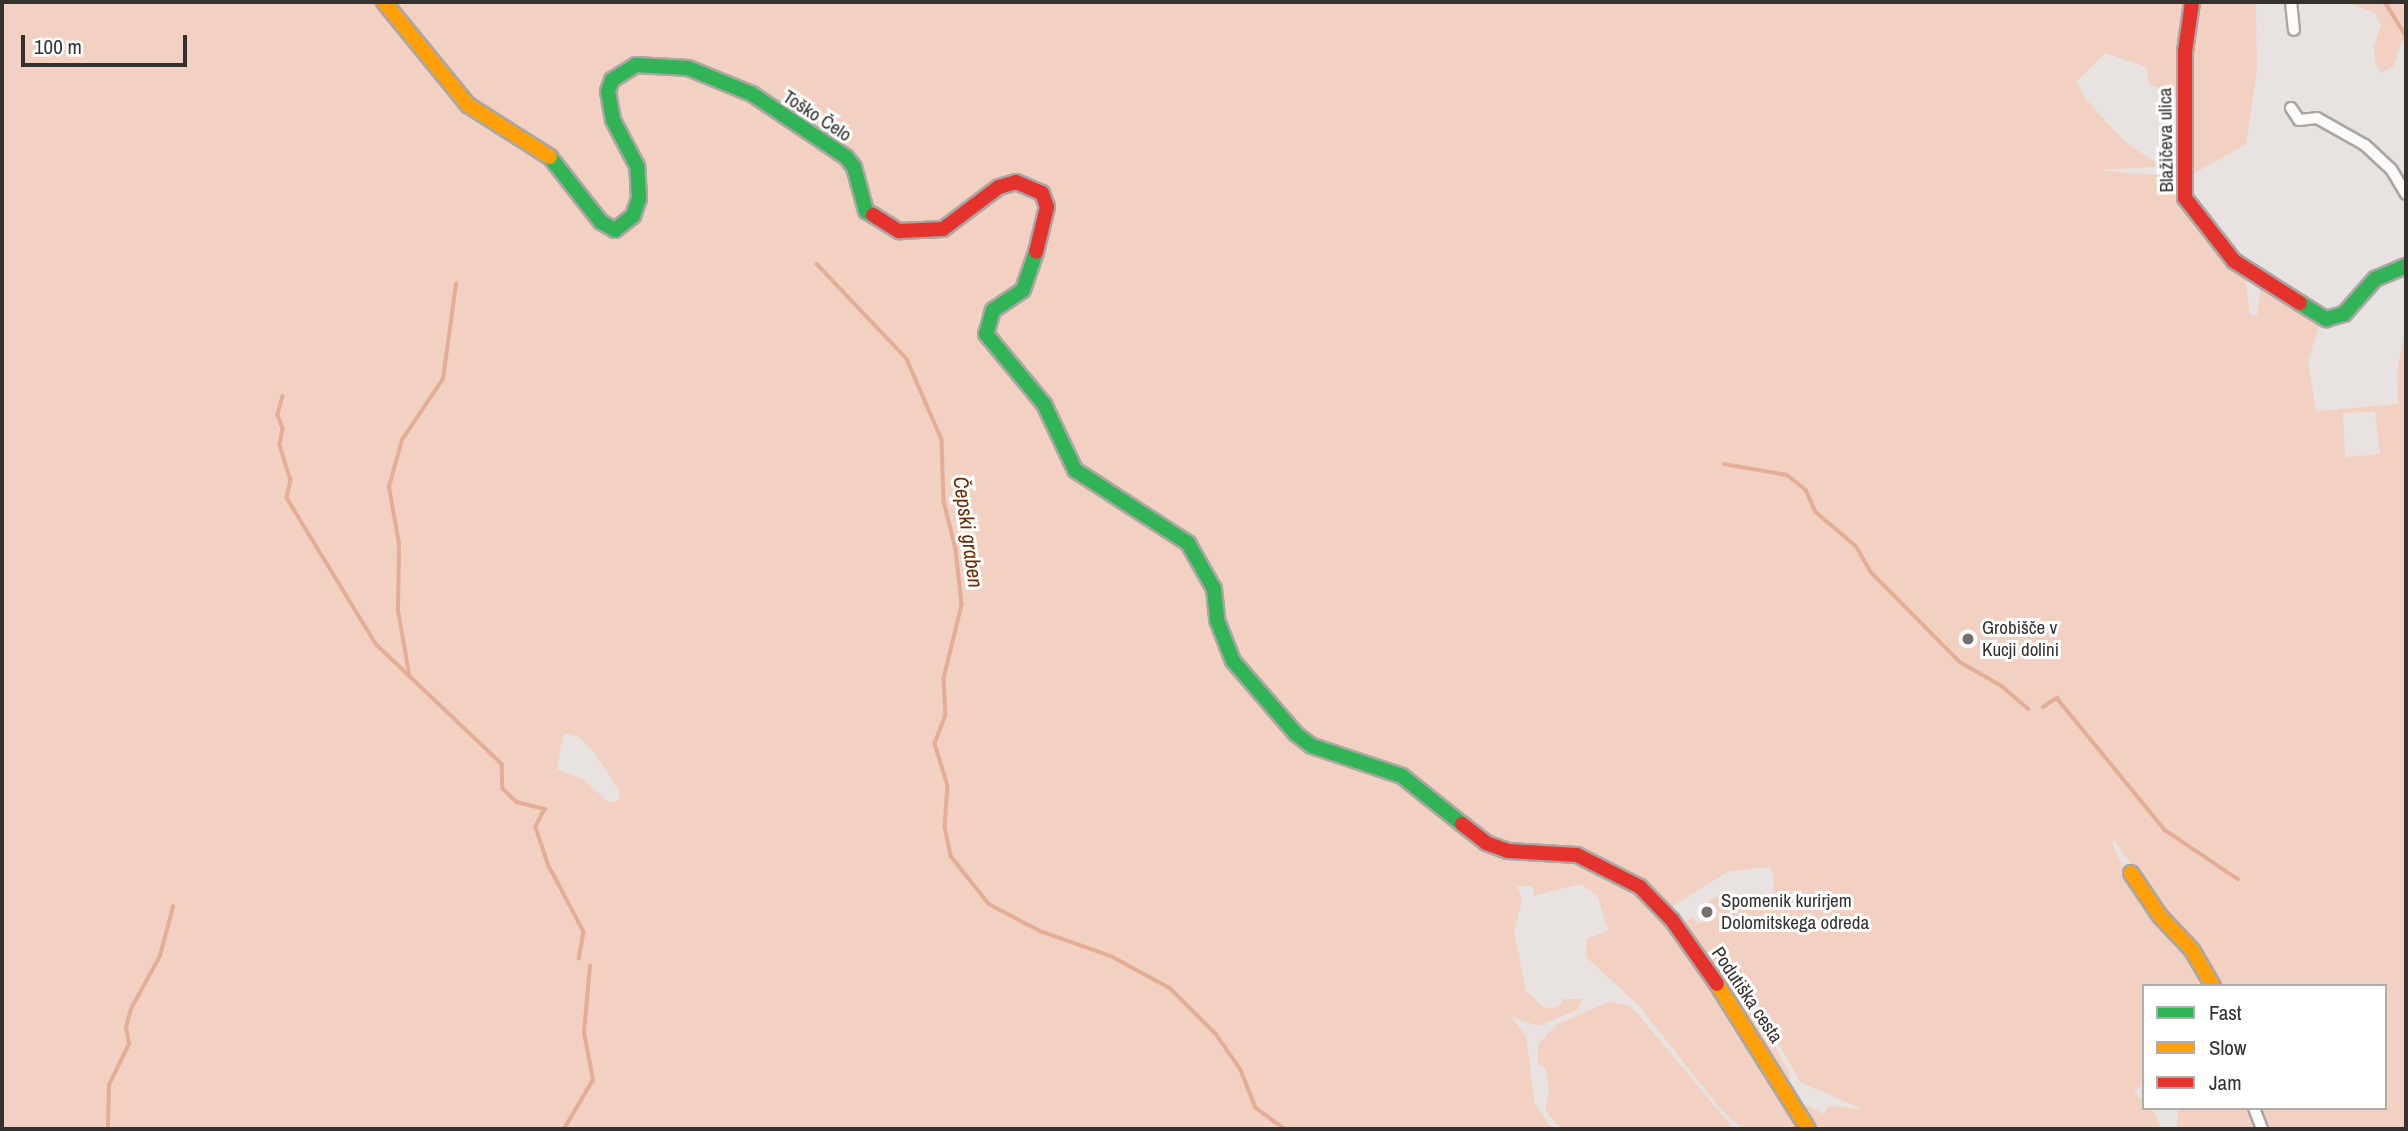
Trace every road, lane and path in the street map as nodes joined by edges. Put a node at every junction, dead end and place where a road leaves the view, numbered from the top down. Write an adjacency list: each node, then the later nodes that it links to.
1 (384, 2): 8 (street, Toško Čelo)
2 (2192, 2): 7 (street, Blažičeva ulica)
3 (2291, 2): 4 (street)
4 (2294, 30)
5 (2291, 108): 6 (street)
6 (2406, 194)
7 (2406, 266)
8 (1205, 566): 12 (street, Podutiška cesta)
9 (2131, 873): 10 (street)
10 (2212, 984)
11 (2255, 1110): 13 (street)
12 (1808, 1129)
13 (2262, 1129)

